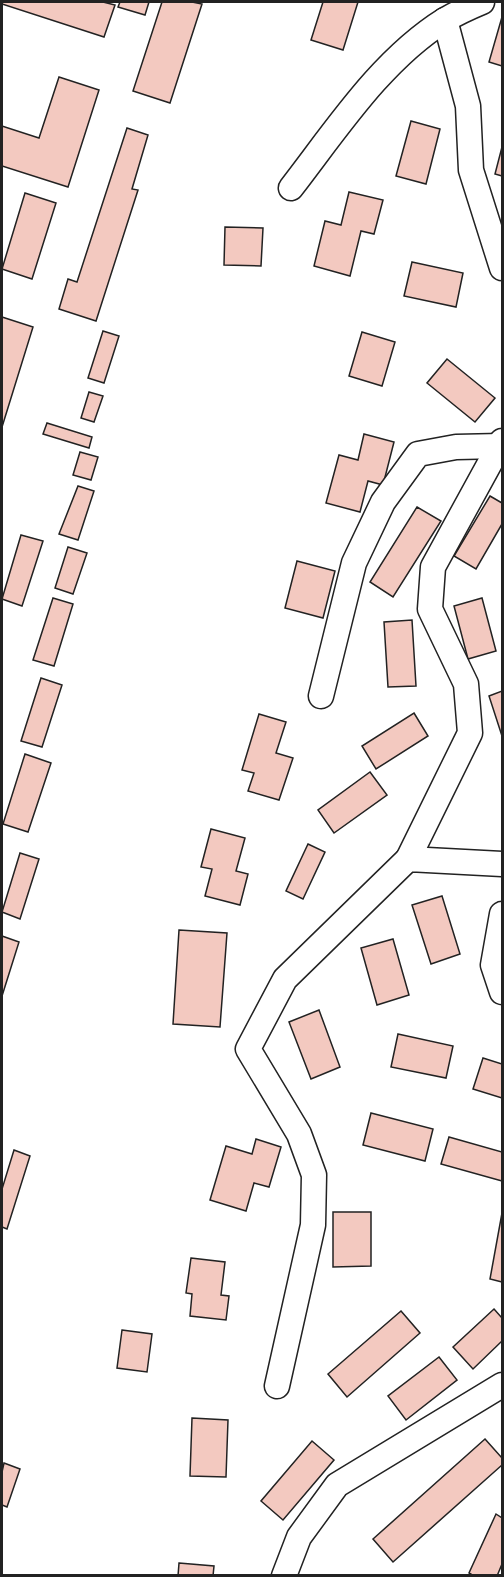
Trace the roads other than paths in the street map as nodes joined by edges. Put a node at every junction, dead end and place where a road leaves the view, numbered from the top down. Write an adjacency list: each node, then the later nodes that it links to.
1 (482, 2): 2 (street)
2 (445, 20): 3 (street); 4 (street)
3 (291, 188)
4 (502, 268)
5 (502, 443): 6 (street); 7 (street)
6 (321, 696)
7 (408, 859): 8 (street); 12 (street)
8 (502, 864)
9 (502, 914): 10 (street)
10 (502, 992)
11 (502, 1385): 13 (street)
12 (277, 1386)
13 (284, 1575)

